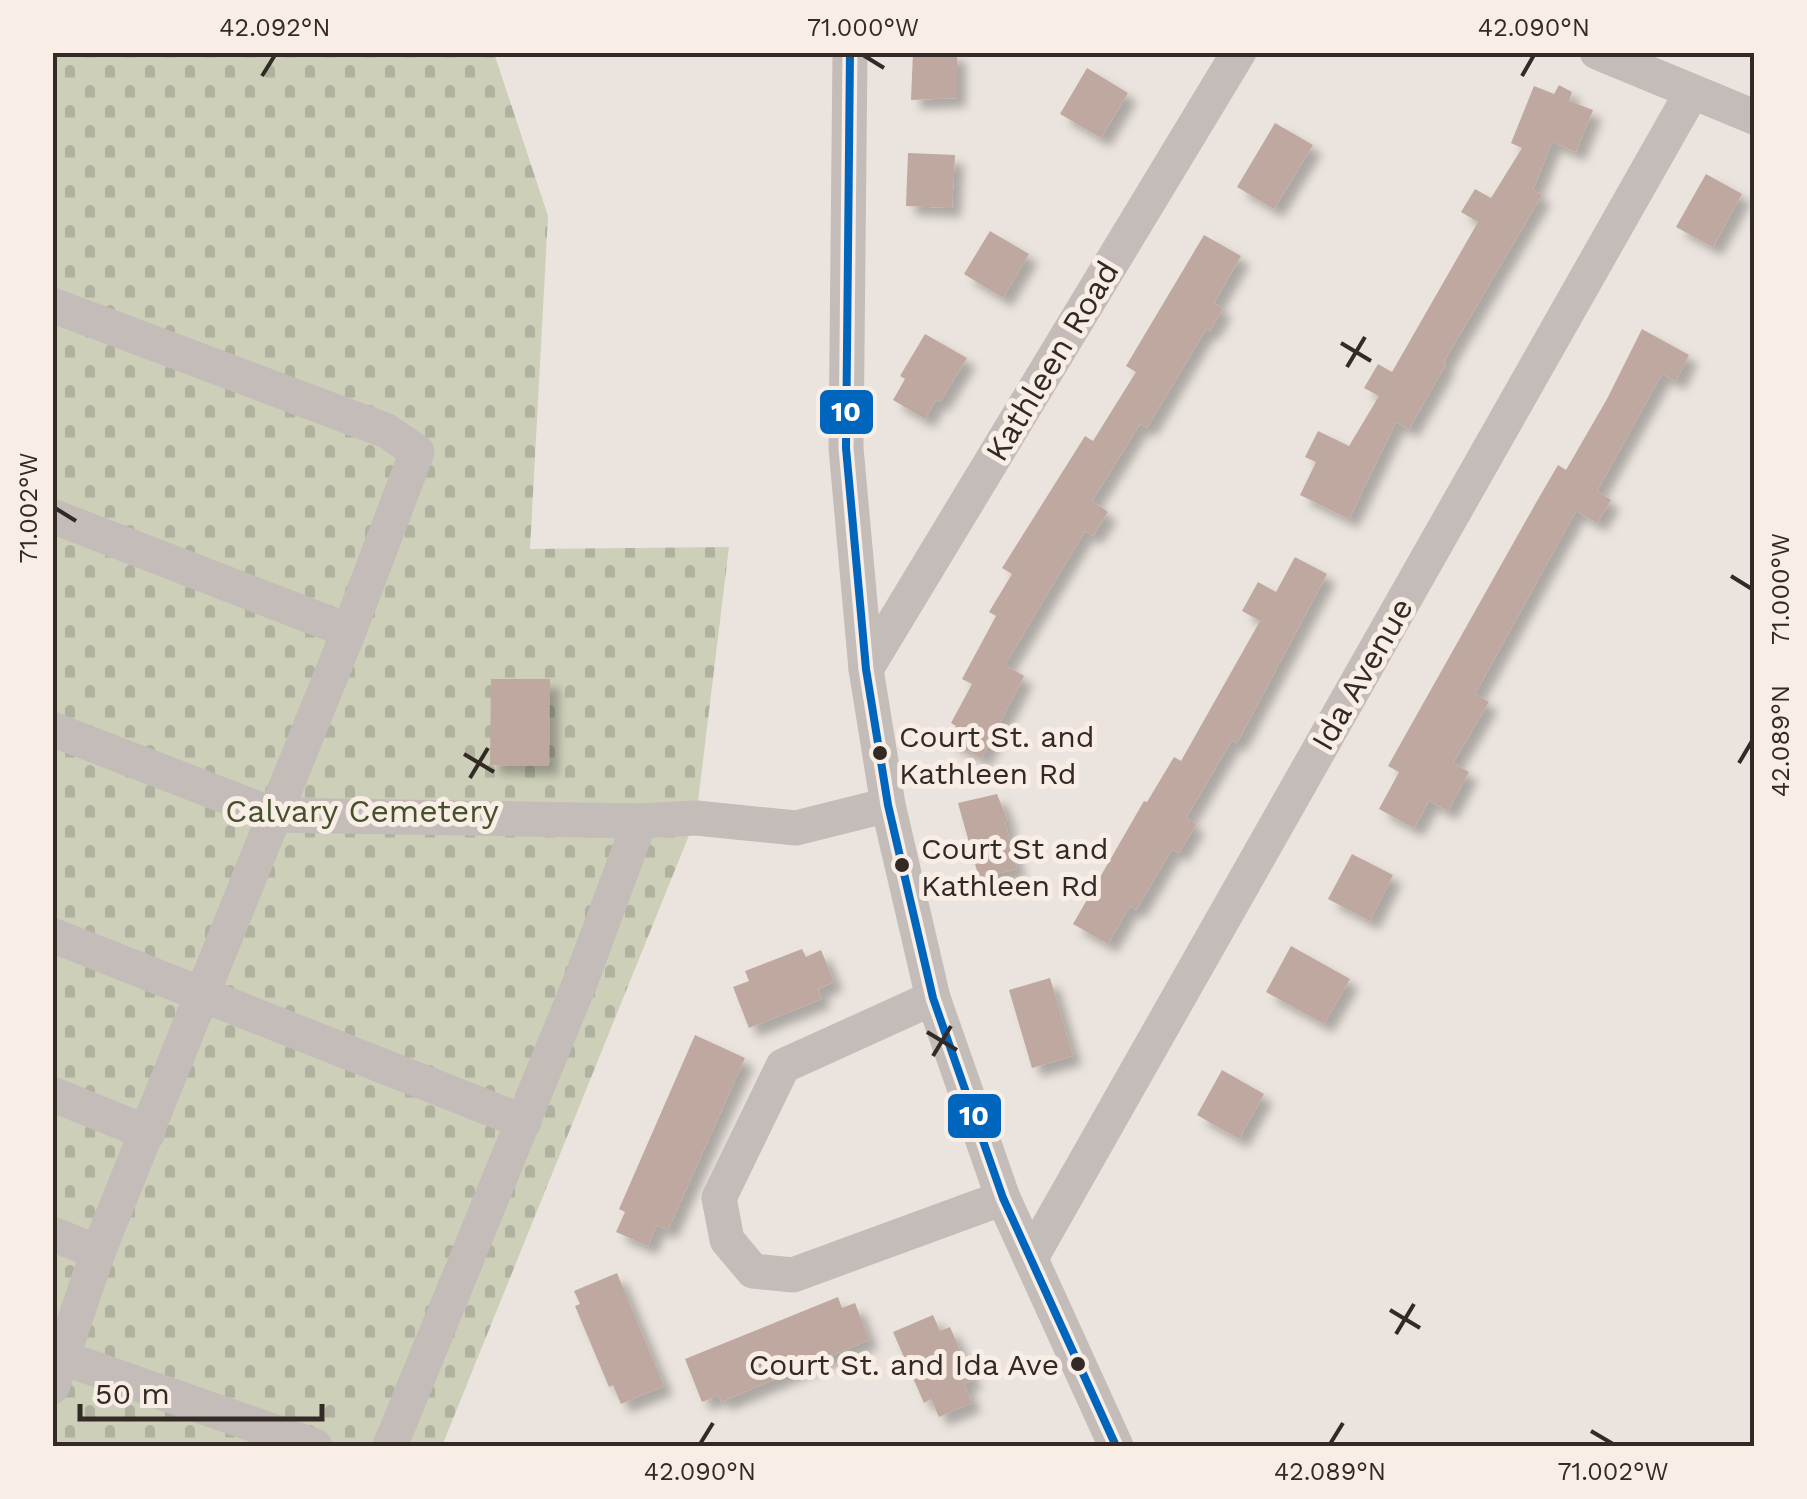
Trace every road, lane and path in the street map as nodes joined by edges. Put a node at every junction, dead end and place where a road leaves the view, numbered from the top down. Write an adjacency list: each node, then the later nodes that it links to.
1 (850, 52): 9 (street)
2 (1239, 52): 9 (street, Kathleen Road)
3 (1596, 52): 4 (street)
4 (1692, 92): 5 (street); 23 (street, Ida Avenue)
5 (1754, 117)
6 (52, 306): 8 (street)
7 (52, 516): 8 (street)
8 (349, 631): 12 (street)
9 (866, 669): 11 (street)
10 (52, 728): 12 (street)
11 (888, 804): 13 (street); 16 (street)
12 (274, 815): 13 (street); 15 (street)
13 (640, 821): 18 (street)
14 (52, 935): 15 (street)
15 (203, 992): 18 (street); 19 (street)
16 (932, 998): 20 (street); 20 (street)
17 (52, 1094): 19 (street)
18 (524, 1122): 26 (street)
19 (148, 1133): 22 (street)
20 (1002, 1198): 23 (street)
21 (52, 1234): 22 (street)
22 (98, 1252): 24 (street)
23 (1032, 1256): 27 (street)
24 (56, 1366): 25 (street)
25 (316, 1446)
26 (390, 1446)
27 (1116, 1446)

